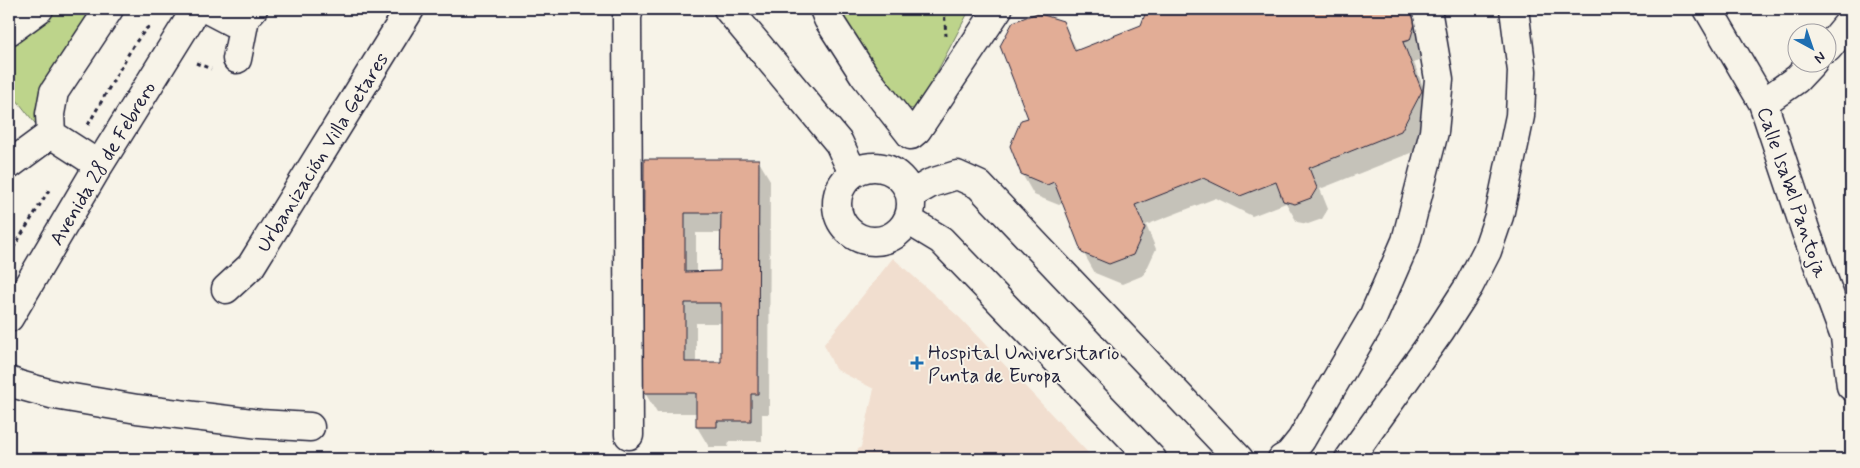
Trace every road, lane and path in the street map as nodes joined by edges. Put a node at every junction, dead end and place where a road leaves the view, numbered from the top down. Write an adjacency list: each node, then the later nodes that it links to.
1 (39, 9): 15 (street)
2 (109, 9): 21 (street)
3 (196, 9): 17 (street, Avenida 28 de Febrero)
4 (207, 9): 13 (street)
5 (410, 9): 26 (street, Urbanización Villa Getares)
6 (628, 9): 31 (street)
7 (728, 9): 24 (street)
8 (824, 9): 9 (street)
9 (998, 9)
10 (1426, 9): 34 (street)
11 (1514, 9): 35 (street)
12 (1708, 9): 20 (street, Calle Isabel Pantoja)
13 (249, 13): 18 (street)
14 (1851, 20): 16 (street)
15 (9, 31)
16 (1838, 36)
17 (171, 51): 18 (path); 23 (street, Avenida 28 de Febrero)
18 (237, 59)
19 (1804, 72): 20 (street)
20 (1763, 103): 29 (street, Calle Isabel Pantoja)
21 (51, 134): 22 (street); 23 (street)
22 (9, 165)
23 (100, 165): 27 (street, Avenida 28 de Febrero)
24 (853, 173): 25 (street); 25 (street)
25 (909, 207): 32 (street); 33 (street)
26 (226, 289)
27 (9, 318)
28 (9, 381): 30 (street)
29 (1851, 386)
30 (310, 426)
31 (629, 435)
32 (1152, 459)
33 (1239, 459)
34 (1282, 459)
35 (1349, 459)

